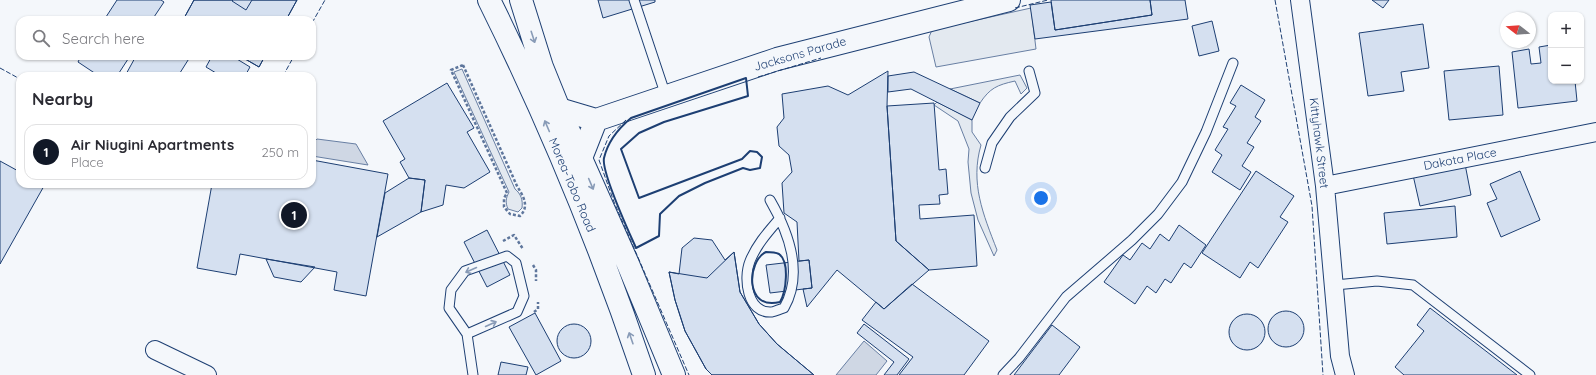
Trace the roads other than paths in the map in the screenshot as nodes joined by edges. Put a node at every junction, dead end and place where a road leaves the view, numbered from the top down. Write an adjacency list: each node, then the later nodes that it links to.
1 (488, 0): 22 (main road, Morea-Tobo Road, one-way to 1)
2 (521, 0): 9 (main road, Morea-Tobo Road, one-way to 9)
3 (634, 0): 8 (lane)
4 (1009, 0): 8 (main road, Jacksons Parade)
5 (1300, 0): 14 (street, Kittyhawk Street)
6 (1233, 63): 24 (lane)
7 (1029, 71): 13 (lane)
8 (666, 96): 10 (main road, Jacksons Parade)
9 (559, 109): 10 (main road); 12 (main road, Morea-Tobo Road)
10 (596, 120): 12 (main road)
11 (1596, 132): 14 (street, Dakota Place)
12 (581, 158): 23 (main road, Morea-Tobo Road, one-way to 23)
13 (985, 168)
14 (1325, 186): 17 (street, Kittyhawk Street)
15 (770, 200): 16 (lane)
16 (780, 218): 16 (lane)
17 (1335, 285): 25 (street, Kittyhawk Street); 26 (lane)
18 (467, 334): 18 (lane, one-way to 18); 21 (lane)
19 (155, 350): 20 (street)
20 (207, 375)
21 (473, 375)
22 (644, 375)
23 (674, 375)
24 (1003, 375)
25 (1345, 375)
26 (1530, 375)

